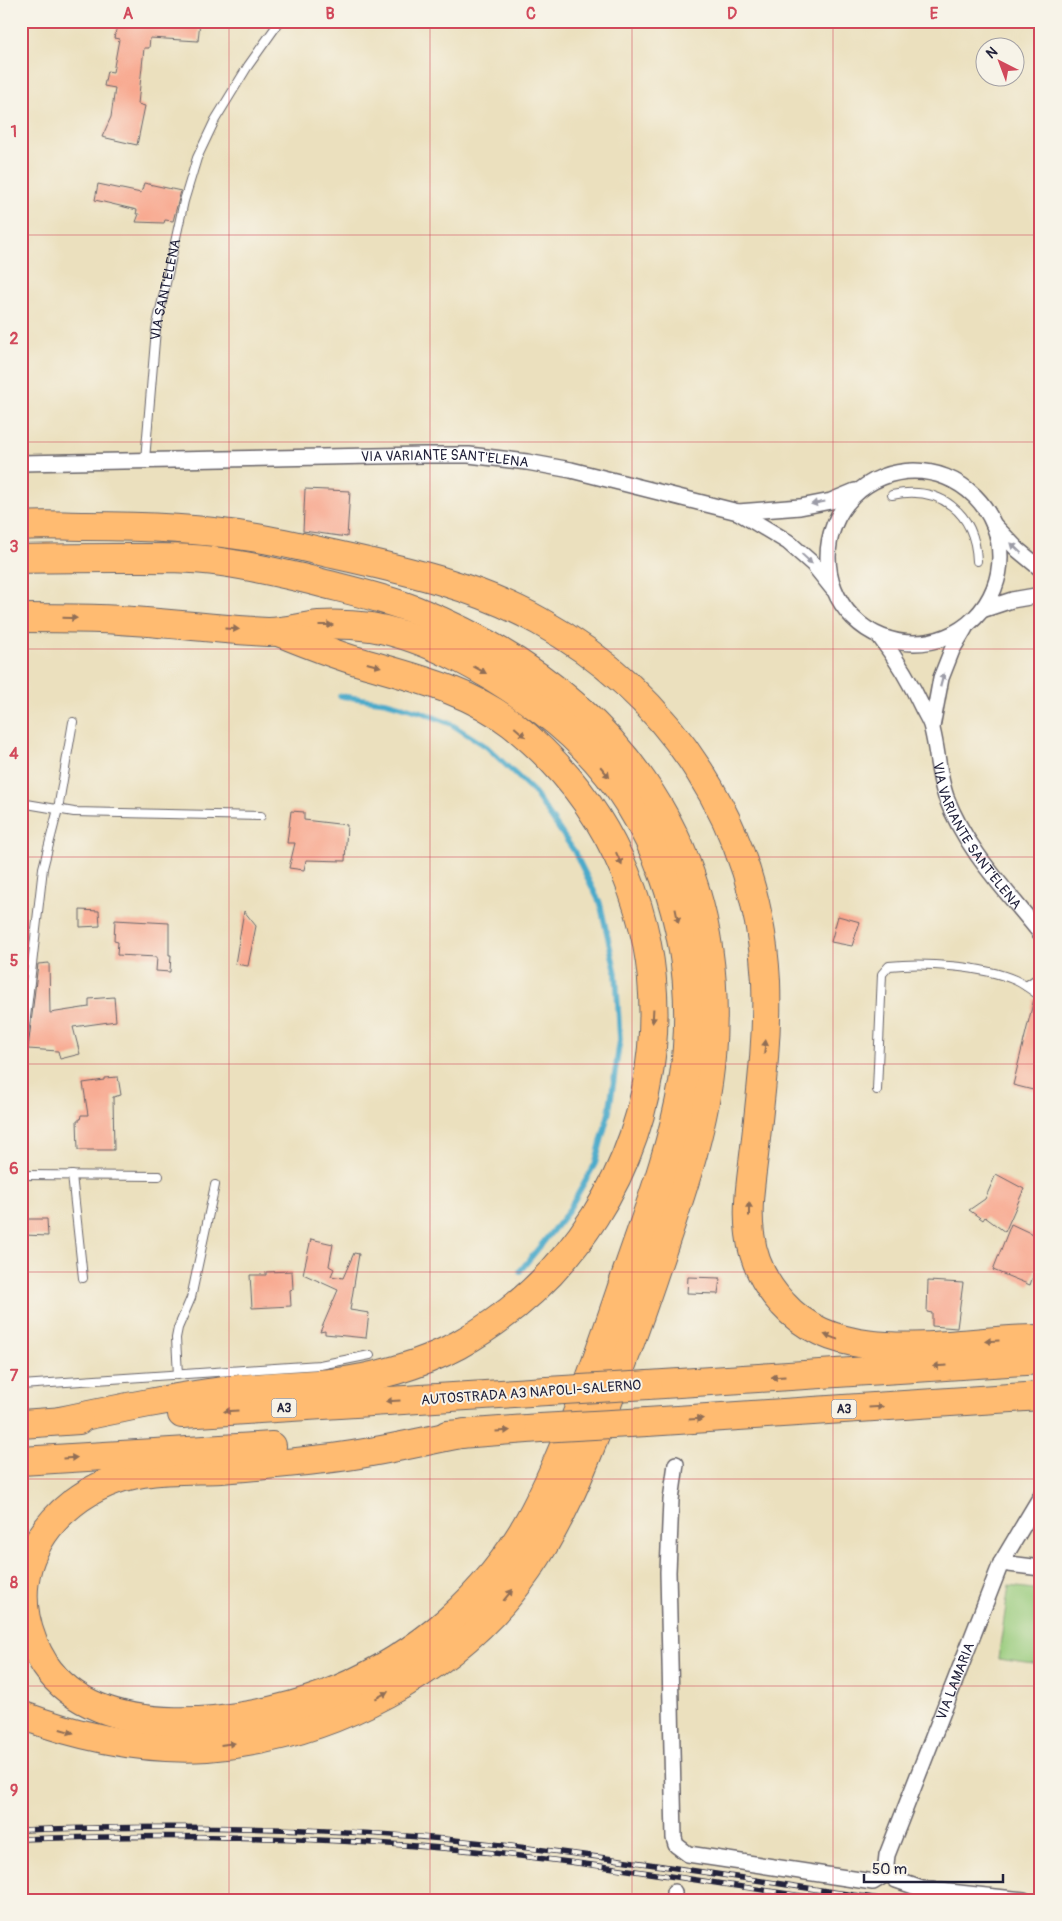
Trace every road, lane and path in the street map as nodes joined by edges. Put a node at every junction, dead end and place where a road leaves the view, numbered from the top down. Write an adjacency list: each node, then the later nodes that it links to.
1 (280, 21): 2 (lane, VIA SANT'ELENA)
2 (146, 460): 3 (street); 6 (street, VIA VARIANTE SANT'ELENA)
3 (21, 463)
4 (863, 487): 6 (street, VIA VARIANTE SANT'ELENA, one-way to 6); 7 (street); 12 (street)
5 (892, 495): 10 (lane)
6 (738, 512): 12 (street, VIA VARIANTE SANT'ELENA, one-way to 12)
7 (994, 525): 11 (street, one-way to 7); 14 (street)
8 (21, 526): 36 (highway, one-way to 8)
9 (21, 559): 50 (highway, one-way to 9)
10 (977, 561)
11 (1041, 569)
12 (833, 589): 18 (street)
13 (1041, 595): 14 (street)
14 (982, 610): 16 (street)
15 (21, 618): 17 (highway, one-way to 17)
16 (966, 625): 18 (street); 20 (street, VIA VARIANTE SANT'ELENA, one-way to 16)
17 (278, 632): 42 (highway, one-way to 42); 44 (highway, one-way to 44)
18 (880, 637): 20 (street, VIA VARIANTE SANT'ELENA)
19 (73, 722): 22 (lane)
20 (932, 728): 24 (street, VIA VARIANTE SANT'ELENA)
21 (21, 803): 22 (lane)
22 (58, 809): 23 (lane); 27 (lane)
23 (261, 816)
24 (1041, 934)
25 (1041, 976): 26 (lane)
26 (1026, 986): 28 (lane); 30 (lane)
27 (26, 990): 29 (lane)
28 (1041, 997)
29 (21, 1061)
30 (877, 1090)
31 (21, 1175): 32 (lane)
32 (72, 1175): 33 (lane); 35 (lane)
33 (158, 1176)
34 (215, 1185): 39 (lane)
35 (83, 1278)
36 (1041, 1340)
37 (370, 1355): 39 (lane)
38 (1041, 1360): 42 (highway, AUTOSTRADA A3 NAPOLI-SALERNO / A3, one-way to 42, bridge)
39 (178, 1375): 40 (lane)
40 (21, 1385)
41 (1041, 1396): 44 (highway, A3, one-way to 41, bridge)
42 (60, 1421): 43 (highway, AUTOSTRADA A3 NAPOLI-SALERNO / A3)
43 (21, 1424)
44 (465, 1433): 45 (highway, A3, one-way to 44)
45 (21, 1461)
46 (676, 1464): 51 (street)
47 (1041, 1496): 48 (street, VIA LAMARIA)
48 (1001, 1563): 49 (street); 51 (street, VIA LAMARIA)
49 (1041, 1568)
50 (21, 1715)
51 (888, 1873): 52 (street)
52 (1024, 1900)

